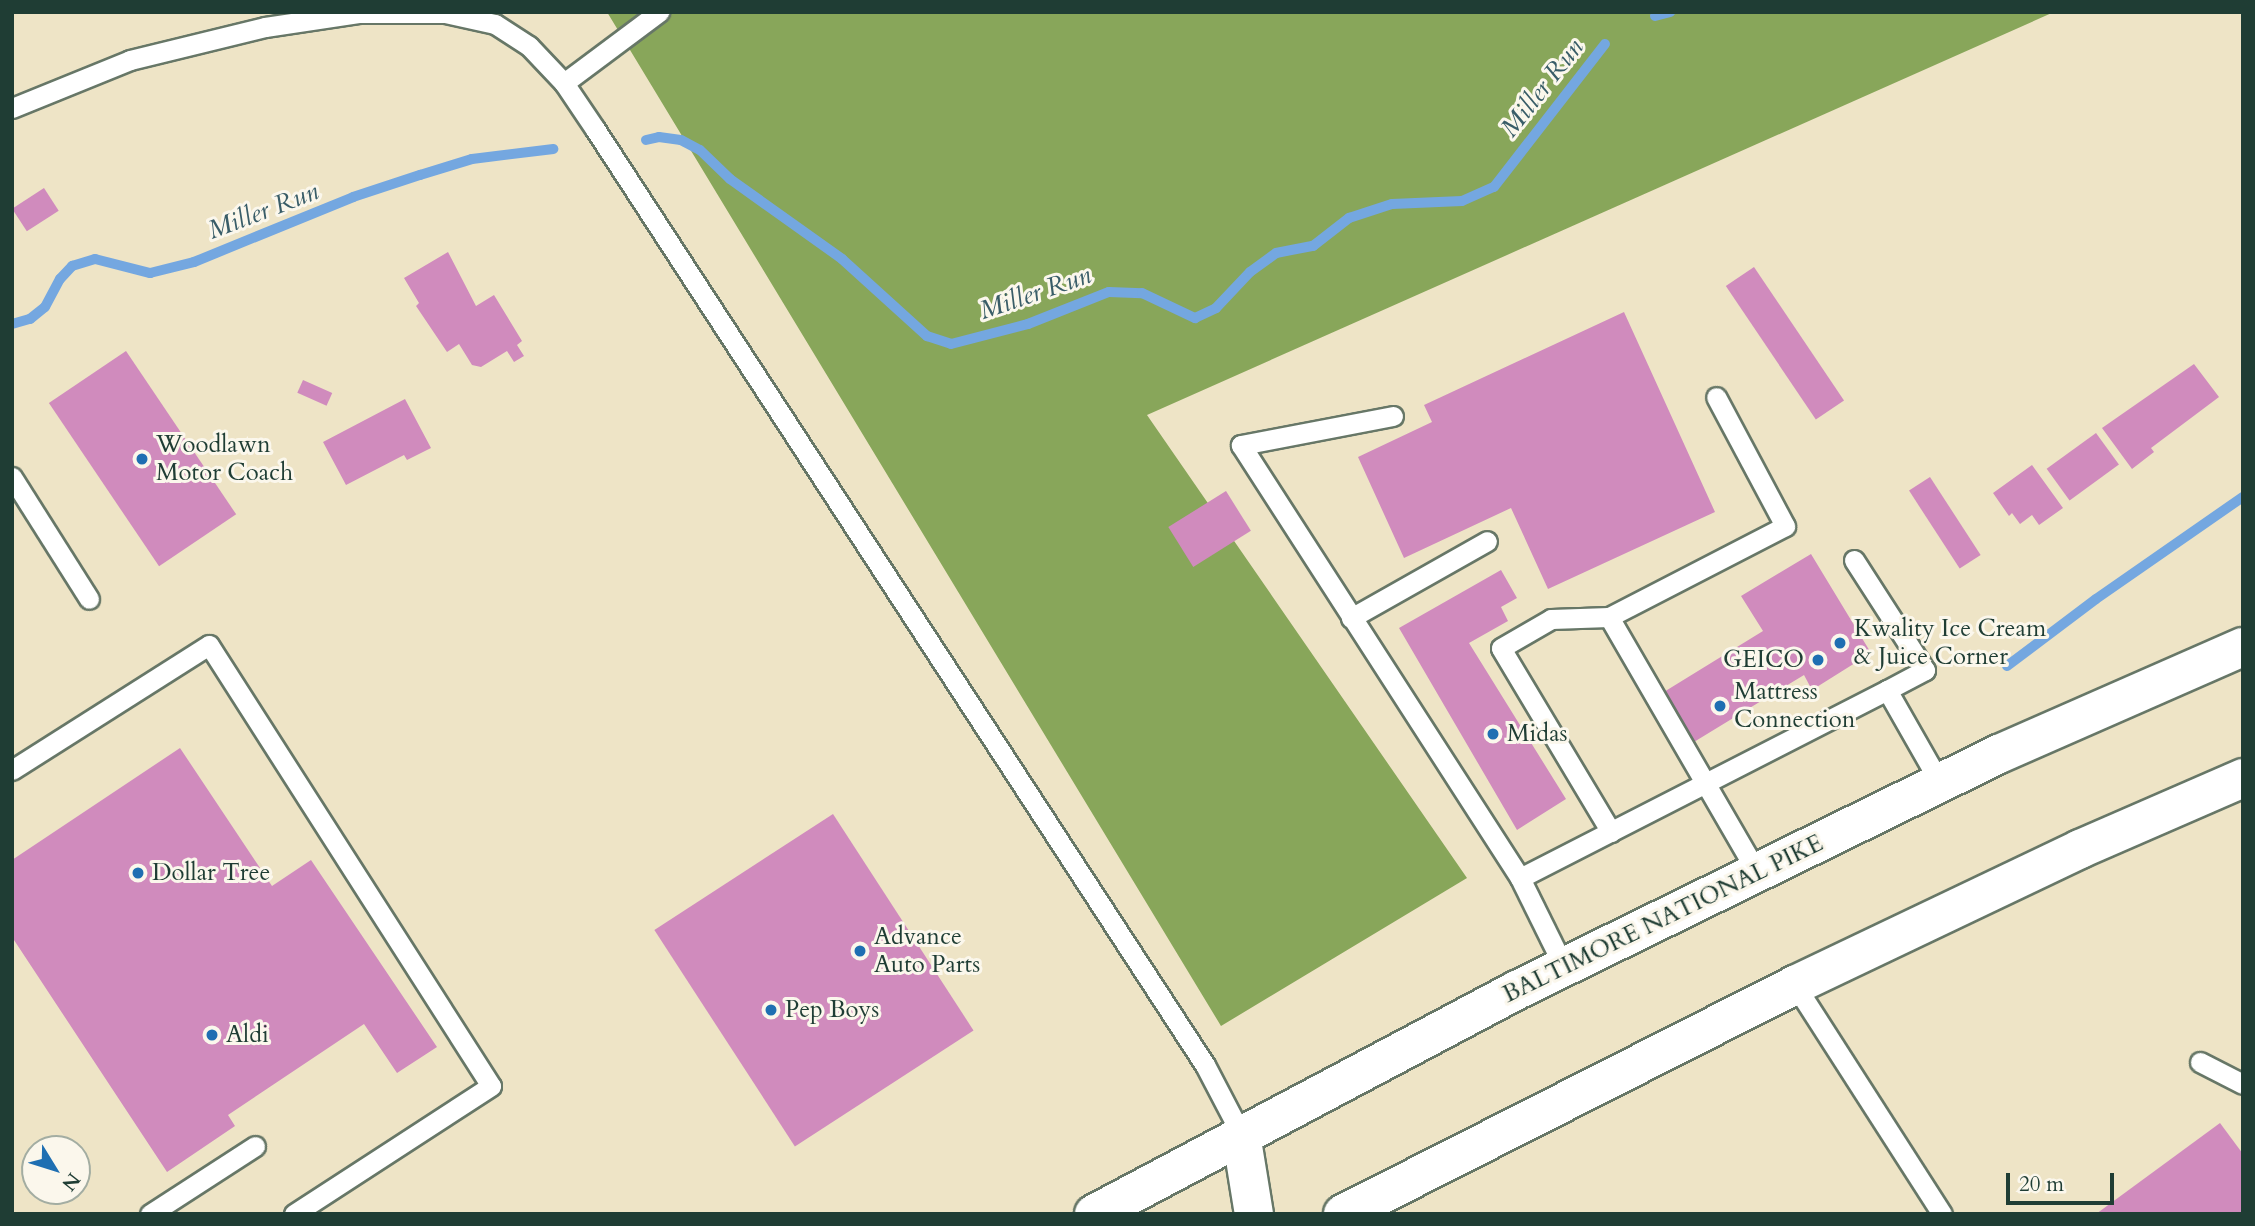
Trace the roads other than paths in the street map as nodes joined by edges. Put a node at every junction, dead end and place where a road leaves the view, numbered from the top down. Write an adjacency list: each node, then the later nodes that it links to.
1 (659, 12): 2 (lane)
2 (564, 83): 3 (lane); 25 (lane)
3 (12, 108)
4 (1716, 397): 10 (lane)
5 (1393, 416): 11 (lane)
6 (12, 477): 9 (lane)
7 (1487, 541): 11 (lane)
8 (1854, 560): 13 (lane)
9 (89, 599)
10 (1609, 617): 17 (lane); 18 (lane)
11 (1351, 618): 20 (lane)
12 (2243, 647): 16 (main road, BALTIMORE NATIONAL PIKE)
13 (1887, 690): 16 (lane); 17 (lane)
14 (12, 770): 28 (lane)
15 (2243, 778): 22 (main road)
16 (1940, 783): 19 (main road, BALTIMORE NATIONAL PIKE)
17 (1707, 785): 18 (lane); 19 (lane)
18 (1611, 832): 20 (lane)
19 (1757, 872): 21 (main road, BALTIMORE NATIONAL PIKE)
20 (1520, 878): 21 (lane)
21 (1564, 967): 25 (main road, BALTIMORE NATIONAL PIKE)
22 (1796, 985): 31 (main road); 32 (lane)
23 (2200, 1062): 24 (lane)
24 (2243, 1084)
25 (1241, 1134): 29 (main road, BALTIMORE NATIONAL PIKE); 30 (main road)
26 (255, 1146): 27 (lane)
27 (150, 1214)
28 (294, 1214)
29 (1094, 1214)
30 (1254, 1214)
31 (1343, 1214)
32 (1942, 1214)

